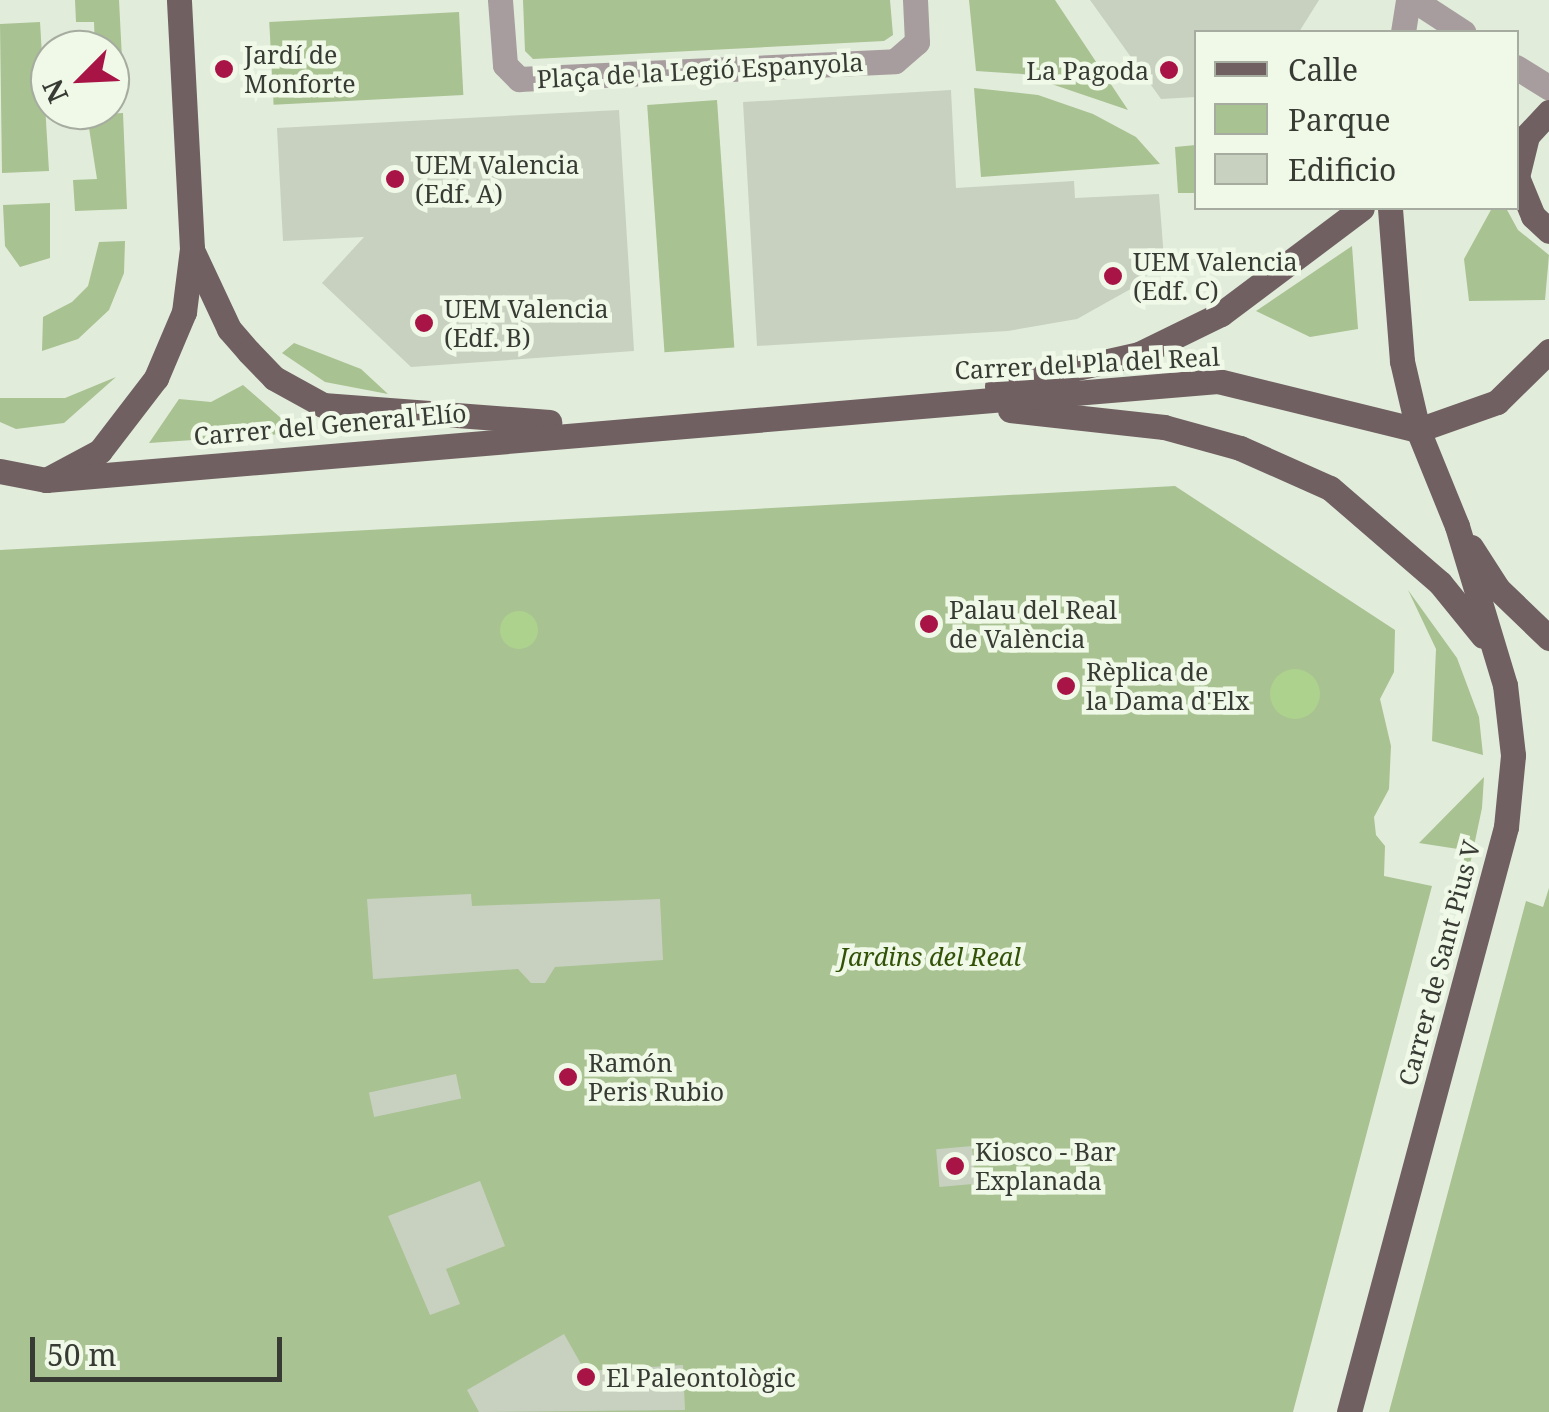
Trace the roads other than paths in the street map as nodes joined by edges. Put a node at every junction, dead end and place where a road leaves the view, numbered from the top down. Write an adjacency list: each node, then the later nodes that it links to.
1 (178, 0): 15 (main road)
2 (500, 0): 3 (street, Plaça de la Legió Espanyola)
3 (915, 0)
4 (1411, 0): 5 (street); 6 (street)
5 (1403, 30)
6 (1461, 30)
7 (1519, 69): 8 (street)
8 (1549, 88)
9 (1535, 120): 10 (main road)
10 (1519, 172)
11 (1519, 180): 14 (main road)
12 (1359, 210): 17 (main road, Carrer del Pla del Real)
13 (1390, 210): 19 (main road)
14 (1549, 231)
15 (192, 249): 18 (main road, Carrer del General Elío); 21 (main road)
16 (1549, 351): 19 (main road, Carrer del Pla del Real)
17 (933, 401): 18 (main road, Carrer del General Elío); 19 (main road, Carrer del Pla del Real); 24 (main road, Carrer del Pla del Real)
18 (619, 428): 21 (main road, Carrer del General Elío)
19 (1418, 430): 22 (main road)
20 (0, 471): 21 (main road, Carrer del General Elío)
21 (46, 480)
22 (1457, 526): 23 (main road); 24 (main road, Carrer de Sant Pius V)
23 (1549, 638)
24 (1492, 647): 25 (main road, Carrer de Sant Pius V)
25 (1349, 1412)

